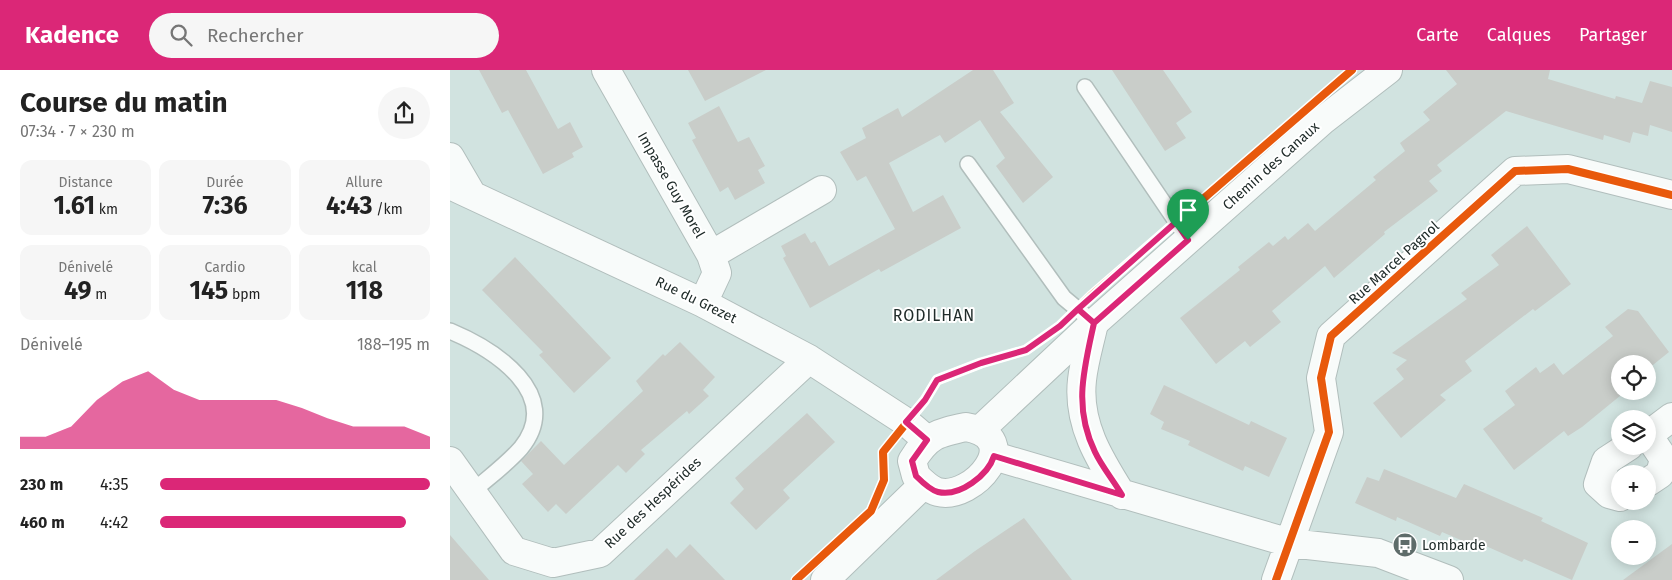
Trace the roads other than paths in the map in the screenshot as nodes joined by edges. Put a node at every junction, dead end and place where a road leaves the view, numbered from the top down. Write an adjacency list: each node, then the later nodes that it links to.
1 (606, 70): 10 (street, Impasse Guy Morel)
2 (1388, 70): 9 (street, Chemin des Canaux)
3 (1085, 87): 9 (lane)
4 (450, 157): 6 (street)
5 (968, 164): 12 (lane)
6 (460, 189): 11 (street, Rue du Grezet)
7 (822, 190): 10 (street)
8 (1672, 195): 28 (street, Rue Marcel Pagnol)
9 (1188, 240): 12 (street, Chemin des Canaux)
10 (711, 254): 11 (street, Impasse Guy Morel)
11 (703, 302): 14 (street, Rue du Grezet)
12 (1094, 323): 16 (street, Chemin des Canaux); 26 (street)
13 (450, 331): 25 (lane)
14 (809, 359): 18 (street, Rue du Grezet); 25 (street, Rue des Hespérides)
15 (1672, 417): 17 (street)
16 (981, 429): 18 (street); 21 (street)
17 (1656, 429)
18 (927, 440): 24 (street)
19 (1656, 447): 23 (street)
20 (1615, 455): 27 (street)
21 (994, 456): 24 (street); 26 (street)
22 (450, 461): 25 (street, Rue des Hespérides)
23 (1656, 477)
24 (924, 484): 29 (street)
25 (472, 492)
26 (1122, 495): 28 (street)
27 (1611, 495)
28 (1290, 543): 30 (street, Rue Marcel Pagnol); 31 (street)
29 (825, 580)
30 (1276, 580)
31 (1449, 580)

